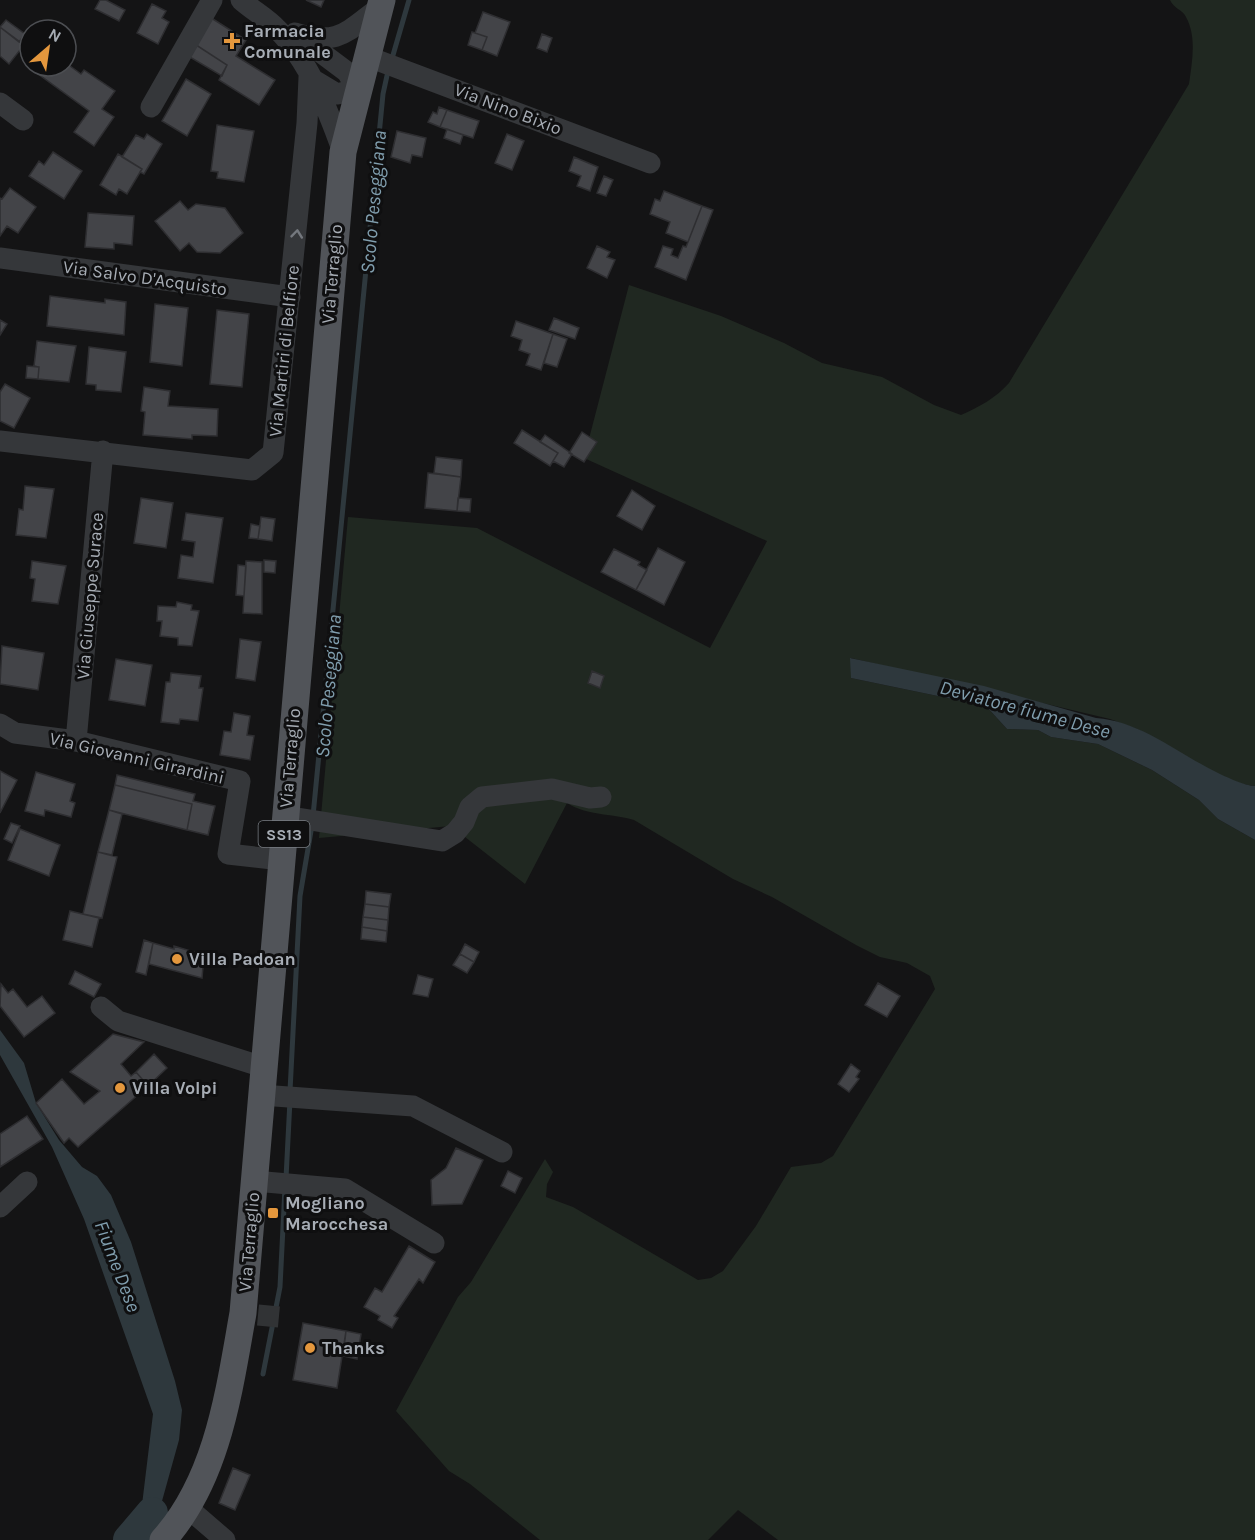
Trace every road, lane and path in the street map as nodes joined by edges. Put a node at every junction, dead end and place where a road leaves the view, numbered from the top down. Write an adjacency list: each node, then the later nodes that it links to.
1 (212, 0): 9 (street)
2 (245, 2): 4 (street)
3 (381, 4): 4 (street); 5 (main road, Via Terraglio / SS13)
4 (286, 31): 6 (street); 7 (street)
5 (381, 61): 7 (main road, Via Terraglio / SS13); 12 (street, Via Nino Bixio)
6 (309, 77): 7 (street); 11 (street); 14 (street, Via Martiri di Belfiore, one-way to 6)
7 (357, 89): 11 (main road, Via Terraglio / SS13)
8 (0, 103): 10 (street)
9 (151, 107)
10 (23, 120)
11 (343, 152): 20 (main road, Via Terraglio / SS13)
12 (650, 163)
13 (0, 258): 14 (street, Via Salvo D'Acquisto)
14 (290, 297): 16 (street, Via Martiri di Belfiore)
15 (0, 441): 16 (street, Via Martiri di Belfiore)
16 (103, 452): 18 (street, Via Giuseppe Surace)
17 (0, 724): 18 (street, Via Giovanni Girardini)
18 (76, 741): 21 (street, Via Giovanni Girardini)
19 (601, 796): 20 (street)
20 (303, 819): 21 (main road, Via Terraglio / SS13)
21 (272, 859): 23 (main road, Via Terraglio / SS13)
22 (101, 1007): 23 (street)
23 (263, 1067): 24 (main road, Via Terraglio / SS13)
24 (280, 1097): 25 (street); 27 (main road, Via Terraglio / SS13)
25 (502, 1152)
26 (27, 1182): 28 (street)
27 (275, 1183): 29 (street); 30 (main road, Via Terraglio / SS13)
28 (0, 1207)
29 (434, 1243)
30 (189, 1509): 31 (main road, Via Terraglio / SS13); 32 (street)
31 (163, 1540)
32 (225, 1540)

